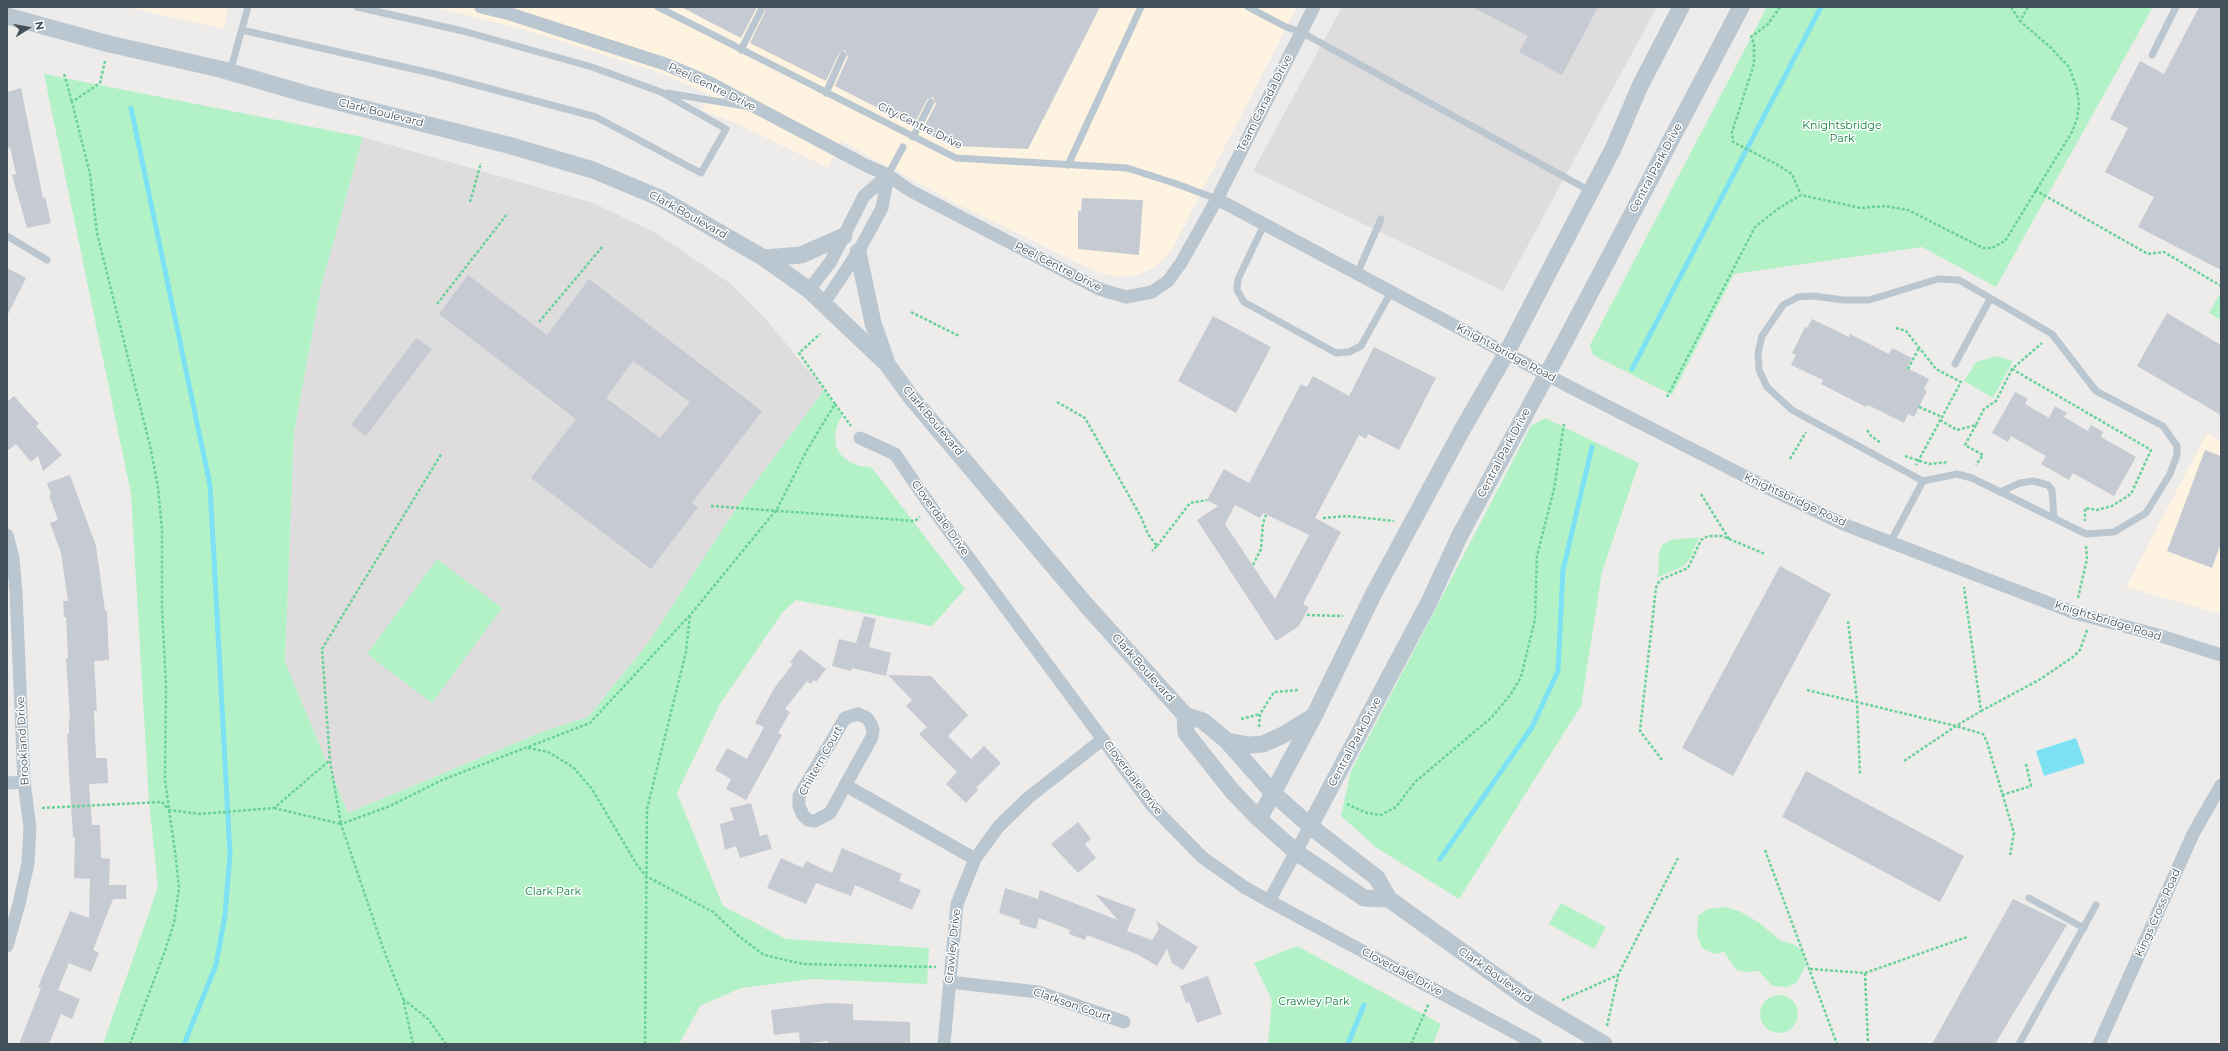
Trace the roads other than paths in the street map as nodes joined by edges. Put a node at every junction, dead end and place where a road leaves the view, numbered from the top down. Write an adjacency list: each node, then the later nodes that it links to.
1 (248, 7): 14 (lane)
2 (357, 7): 20 (lane)
3 (480, 7): 23 (street, Peel Centre Drive)
4 (658, 7): 11 (lane, City Centre Drive)
5 (1141, 7): 26 (lane)
6 (1248, 7): 15 (lane)
7 (1314, 7): 15 (street, Team Canada Drive)
8 (1681, 7): 28 (street)
9 (1740, 7): 45 (street, Central Park Drive)
10 (2176, 7): 18 (lane)
11 (667, 9): 16 (lane, City Centre Drive)
12 (761, 10): 16 (lane)
13 (7, 16): 19 (street, Clark Boulevard)
14 (242, 30): 19 (lane); 20 (lane)
15 (1301, 32): 28 (lane); 29 (street, Team Canada Drive)
16 (742, 50): 21 (lane, City Centre Drive)
17 (843, 55): 21 (lane)
18 (2152, 55)
19 (230, 72): 35 (street, Clark Boulevard)
20 (661, 92): 23 (lane)
21 (826, 92): 24 (lane, City Centre Drive)
22 (931, 102): 24 (lane)
23 (754, 107): 27 (street, Peel Centre Drive)
24 (913, 137): 26 (lane, City Centre Drive)
25 (903, 147): 27 (lane)
26 (1068, 165): 29 (lane, City Centre Drive)
27 (888, 175): 29 (street, Peel Centre Drive); 33 (street); 34 (street)
28 (1591, 191): 42 (street)
29 (1216, 199): 31 (street, Knightsbridge Road)
30 (1381, 219): 37 (lane)
31 (1264, 225): 37 (street, Knightsbridge Road); 39 (lane)
32 (7, 236): 36 (lane)
33 (844, 236): 35 (street); 38 (street)
34 (858, 252): 41 (street); 43 (street)
35 (764, 258): 38 (street, Clark Boulevard)
36 (47, 260)
37 (1357, 274): 39 (street, Knightsbridge Road)
38 (809, 290): 41 (street, Clark Boulevard)
39 (1391, 292): 42 (street, Knightsbridge Road)
40 (1990, 299): 44 (lane); 47 (lane); 49 (lane)
41 (824, 303): 43 (street, Clark Boulevard)
42 (1507, 352): 45 (street, Knightsbridge Road); 54 (street)
43 (887, 364): 53 (street, Clark Boulevard)
44 (1955, 364)
45 (1547, 374): 51 (street, Knightsbridge Road); 63 (street, Central Park Drive)
46 (860, 438): 55 (street, Cloverdale Drive)
47 (1923, 481): 48 (lane); 51 (lane)
48 (2000, 492): 49 (lane); 49 (lane)
49 (2054, 518)
50 (7, 535): 57 (street, Brookland Drive)
51 (1891, 541): 52 (street, Knightsbridge Road)
52 (2221, 656)
53 (1185, 715): 56 (street, Clark Boulevard); 62 (street)
54 (1314, 716): 56 (street); 61 (street)
55 (1103, 739): 65 (street, Crawley Drive); 68 (street, Cloverdale Drive)
56 (1227, 741): 61 (street, Clark Boulevard)
57 (24, 782): 58 (street); 71 (street, Brookland Drive)
58 (7, 783)
59 (845, 785): 59 (street, Chiltern Court); 65 (street)
60 (2221, 785): 78 (street, Kings Cross Road)
61 (1273, 793): 62 (street); 63 (street, Clark Boulevard)
62 (1259, 819): 64 (street)
63 (1310, 826): 64 (street, Central Park Drive); 67 (street, Clark Boulevard)
64 (1296, 852): 67 (street); 68 (street, Central Park Drive)
65 (975, 859): 72 (street, Crawley Drive)
66 (2028, 898): 70 (lane)
67 (1389, 899): 76 (street, Clark Boulevard)
68 (1269, 901): 75 (street, Cloverdale Drive)
69 (2096, 905): 70 (lane)
70 (2084, 928): 77 (lane)
71 (7, 946)
72 (949, 982): 73 (street, Clarkson Court); 74 (street, Crawley Drive)
73 (1124, 1022)
74 (944, 1044)
75 (1536, 1044)
76 (1603, 1044)
77 (2019, 1044)
78 (2099, 1044)

